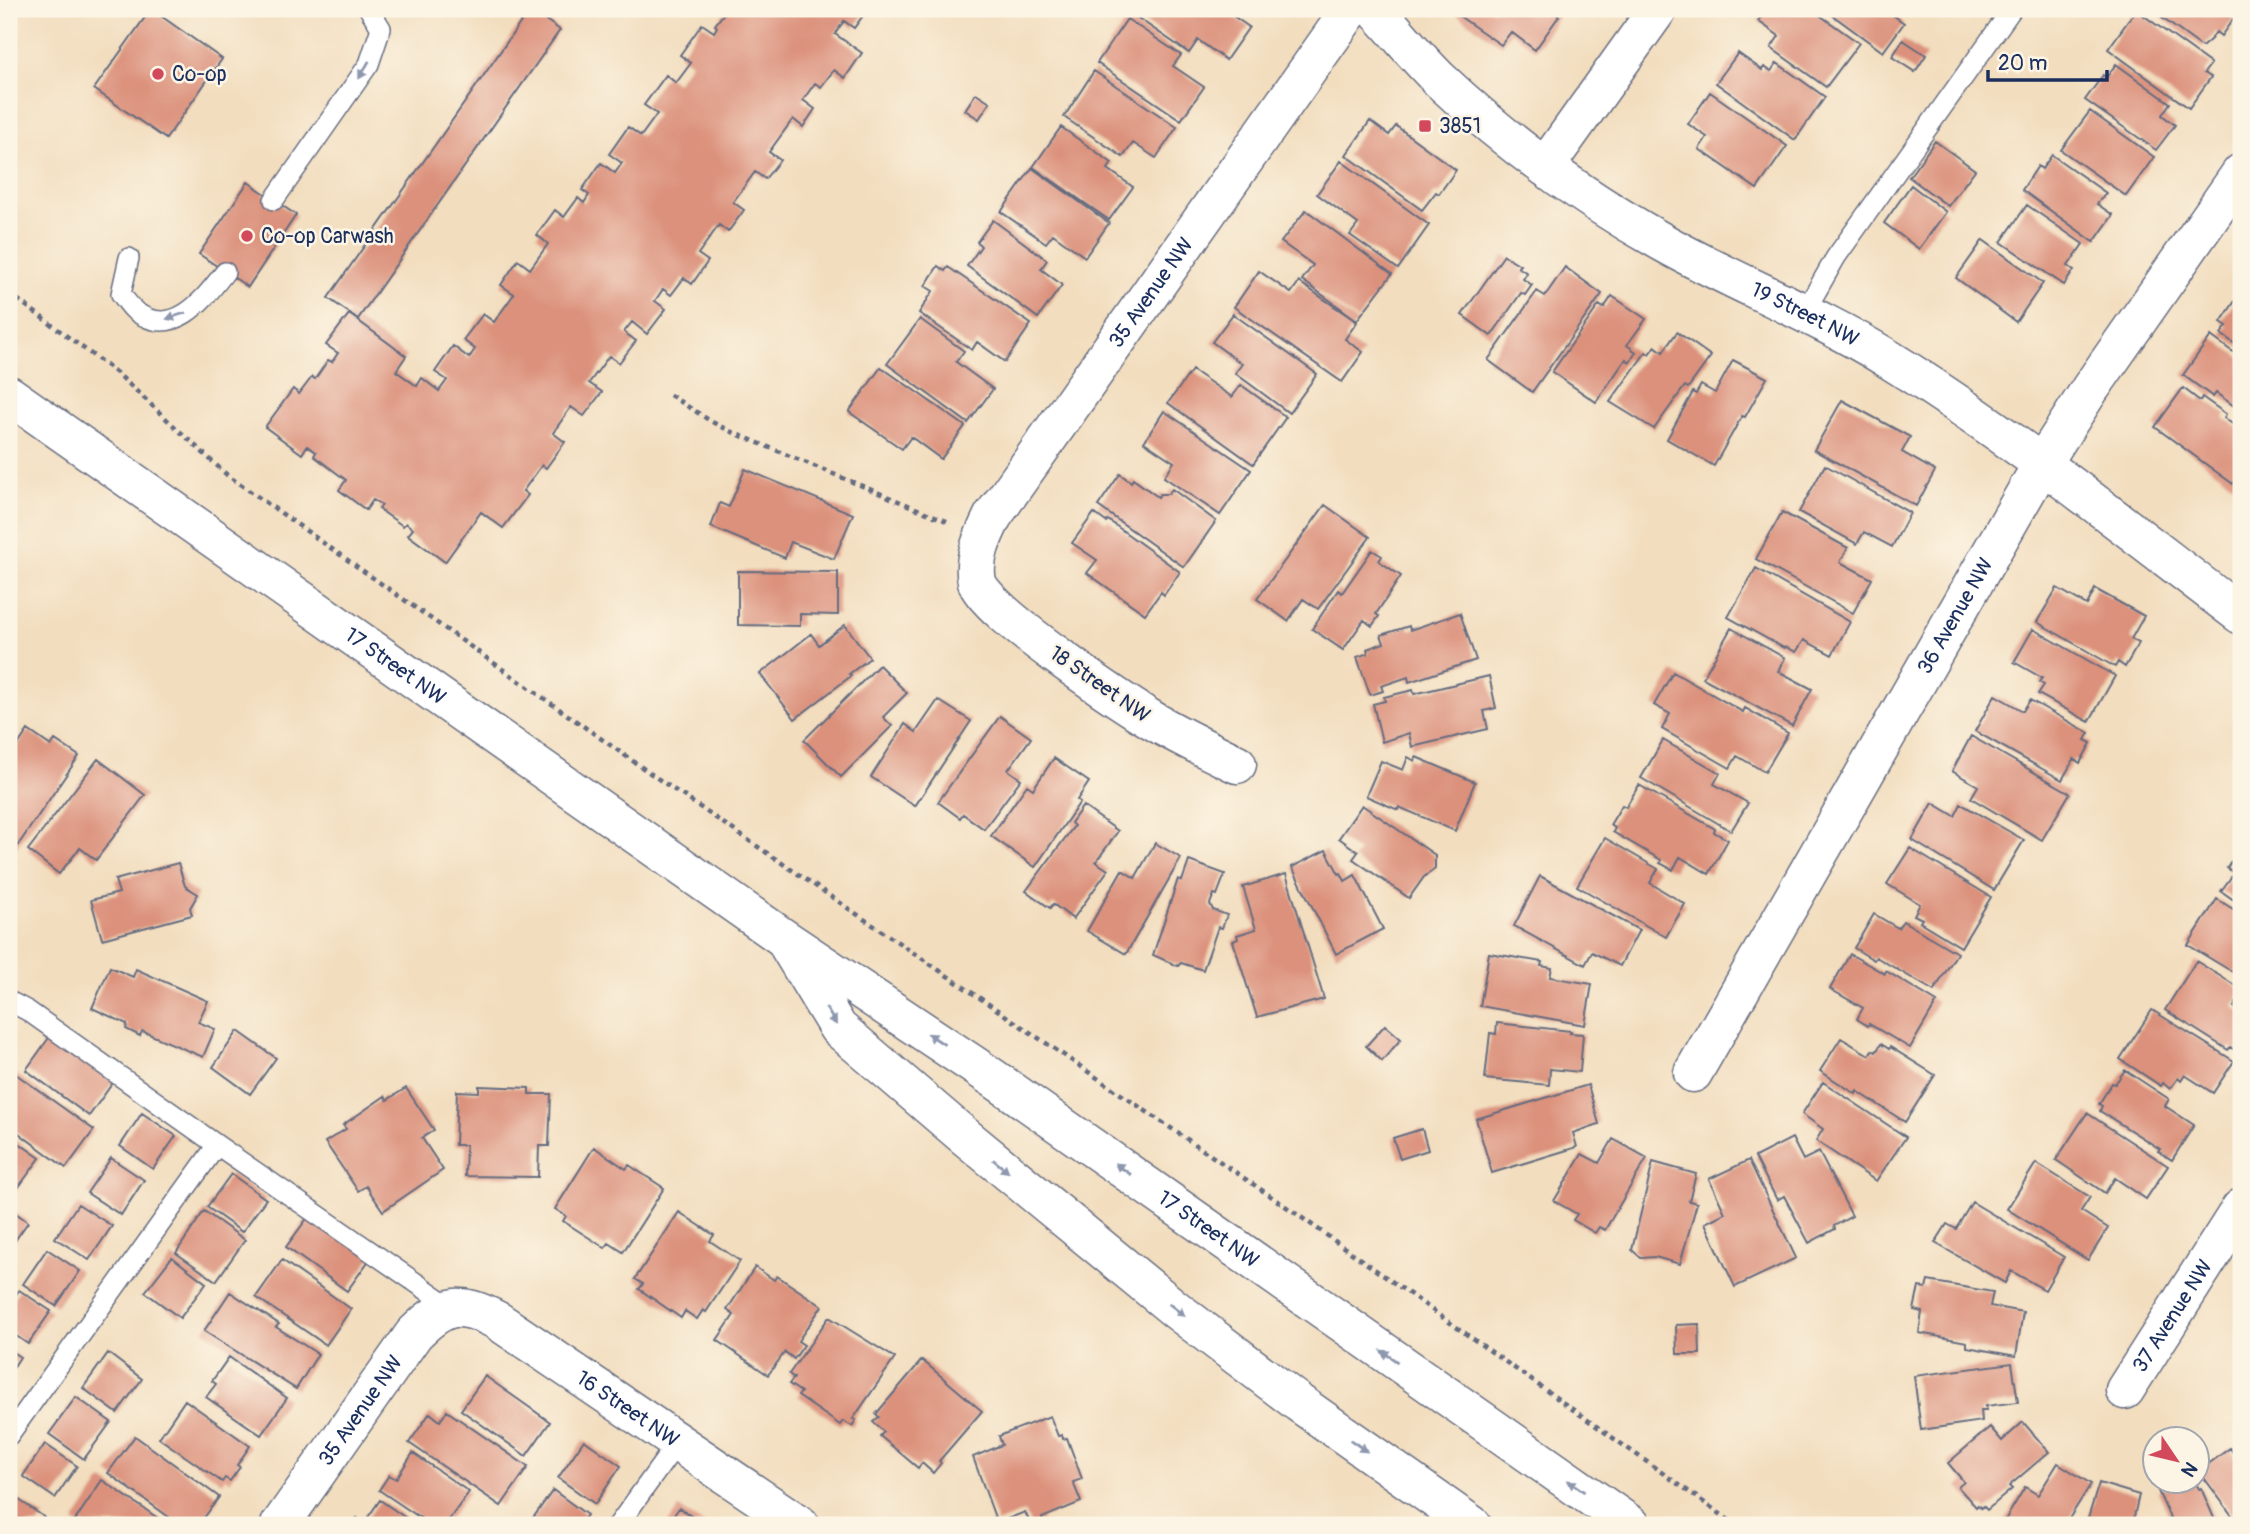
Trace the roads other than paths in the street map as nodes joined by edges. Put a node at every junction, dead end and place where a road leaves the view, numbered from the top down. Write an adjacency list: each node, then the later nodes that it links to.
1 (369, 9): 8 (lane, one-way to 8)
2 (1351, 9): 14 (street, 35 Avenue NW)
3 (1376, 9): 6 (street, 19 Street NW)
4 (1658, 9): 6 (street)
5 (2011, 9): 11 (lane)
6 (1545, 167): 11 (street, 19 Street NW)
7 (2241, 173): 13 (street, 36 Avenue NW)
8 (274, 200)
9 (129, 258): 10 (lane, one-way to 9)
10 (225, 272)
11 (1804, 313): 13 (street, 19 Street NW)
12 (9, 395): 17 (street, 17 Street NW)
13 (2042, 464): 15 (street, 19 Street NW); 19 (street, 36 Avenue NW)
14 (978, 585): 16 (street, 18 Street NW)
15 (2241, 615)
16 (1237, 764)
17 (782, 937): 29 (street, 17 Street NW, one-way to 29); 30 (street, 17 Street NW, one-way to 17)
18 (9, 1001): 20 (lane)
19 (1693, 1073)
20 (217, 1145): 22 (lane); 24 (lane)
21 (2241, 1208): 23 (street, 37 Avenue NW)
22 (451, 1307): 25 (street, 16 Street NW); 26 (street, 35 Avenue NW)
23 (2125, 1390)
24 (9, 1435)
25 (677, 1443): 27 (lane); 28 (street, 16 Street NW)
26 (280, 1525)
27 (618, 1525)
28 (800, 1525)
29 (1472, 1525)
30 (1632, 1525)

